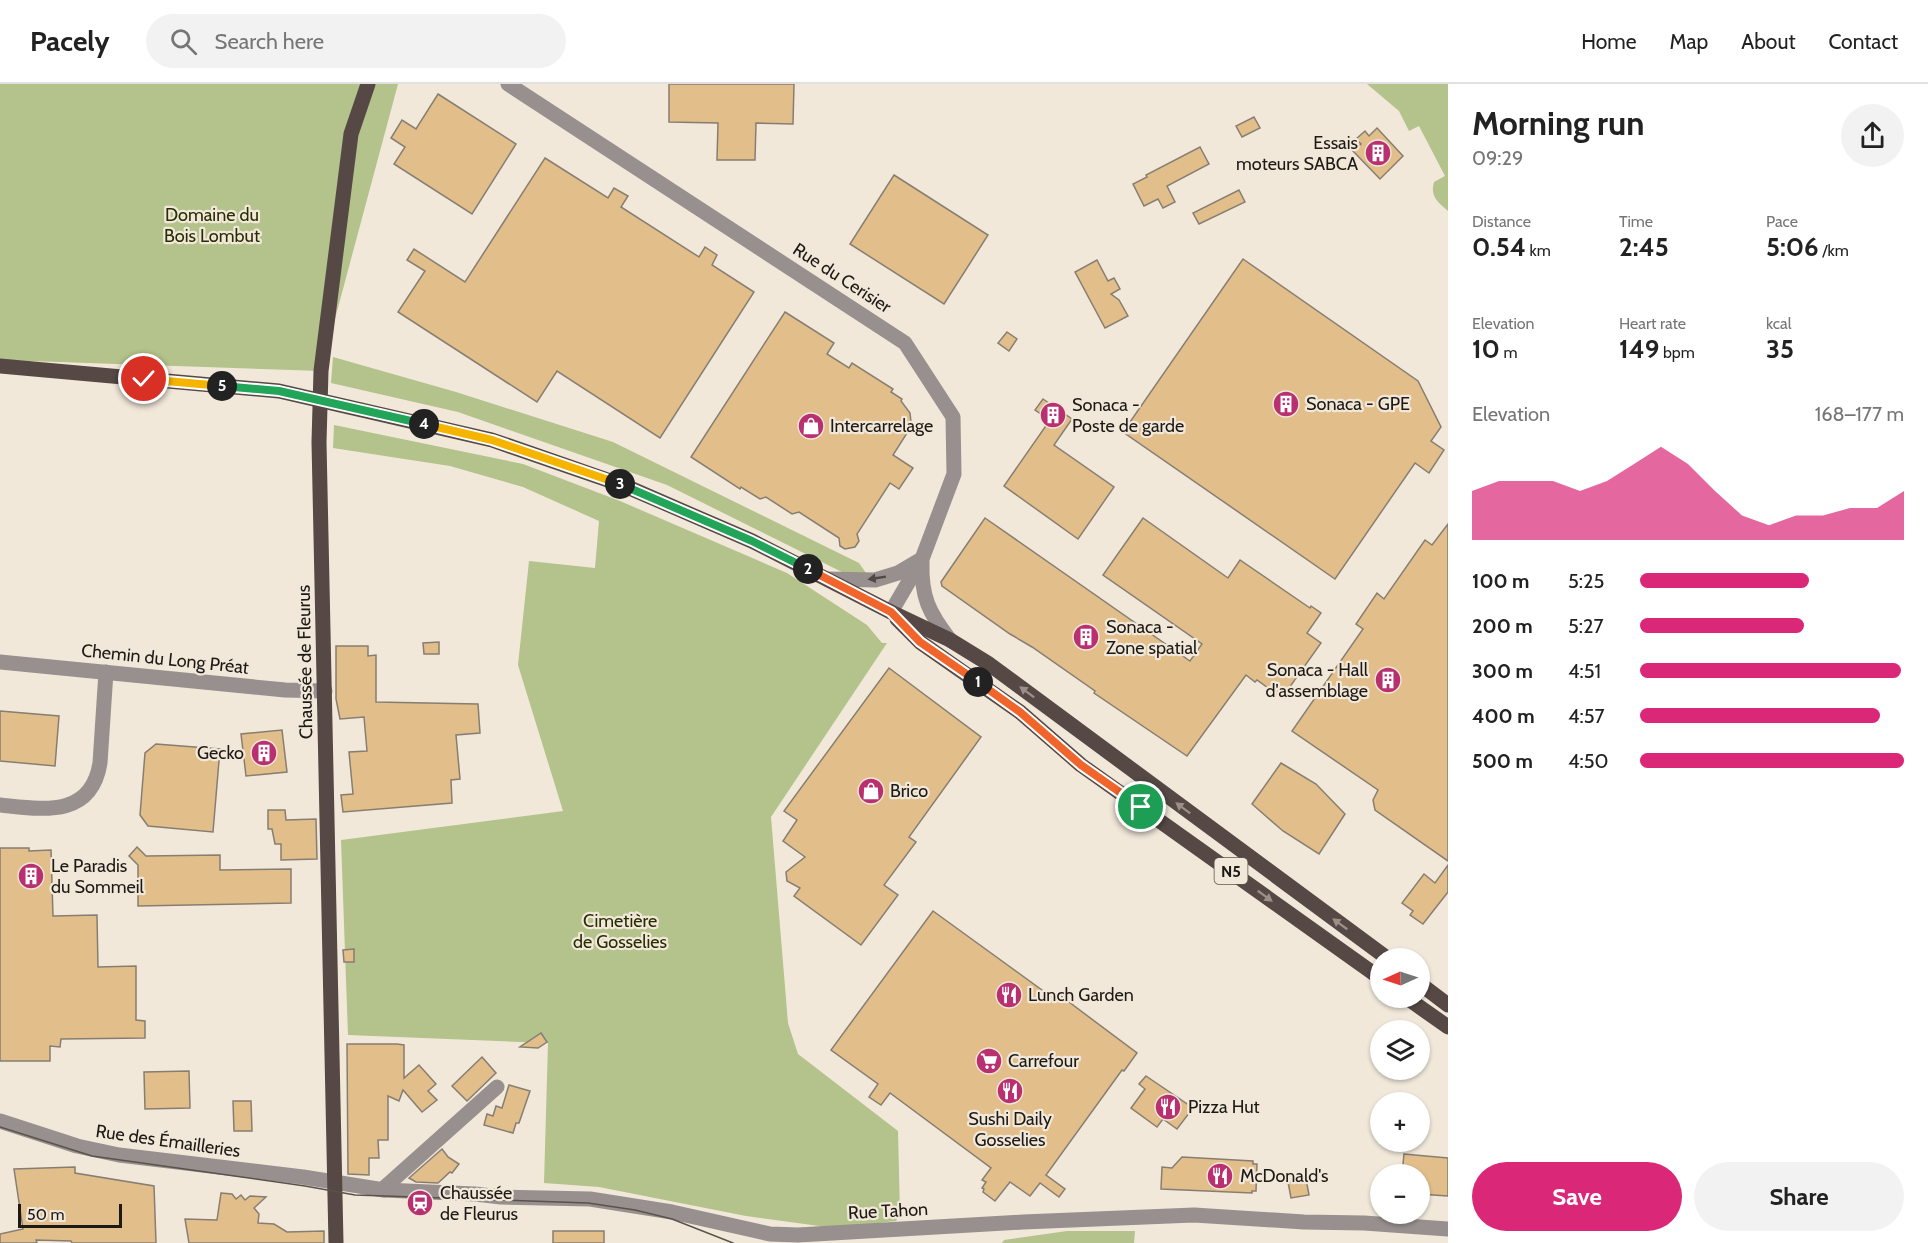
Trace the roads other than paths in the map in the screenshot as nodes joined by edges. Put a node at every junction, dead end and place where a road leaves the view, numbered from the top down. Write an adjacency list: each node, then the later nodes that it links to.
1 (368, 84): 10 (main road, Chaussée de Fleurus)
2 (508, 84): 4 (street, Rue du Cerisier)
3 (0, 366): 5 (main road, N5)
4 (922, 559): 5 (street, one-way to 5); 6 (street, Rue du Cerisier); 7 (street)
5 (827, 579): 6 (main road, N5)
6 (891, 612): 7 (main road, N5); 13 (main road, N5, one-way to 13)
7 (950, 640): 12 (main road, N5, one-way to 7)
8 (0, 662): 9 (street, Chemin du Long Préat)
9 (106, 672): 10 (street, Chemin du Long Préat); 11 (street)
10 (325, 691): 20 (main road, Chaussée de Fleurus)
11 (0, 805)
12 (1373, 948)
13 (1370, 971)
14 (1430, 991): 15 (main road)
15 (1448, 1005)
16 (1421, 1008): 17 (main road)
17 (1448, 1027)
18 (497, 1087): 21 (street)
19 (0, 1121): 20 (street, Rue des Émailleries)
20 (335, 1184): 21 (street, Rue Tahon); 23 (main road, Chaussée de Fleurus)
21 (384, 1190): 22 (street, Rue Tahon)
22 (1448, 1229)
23 (336, 1243)

